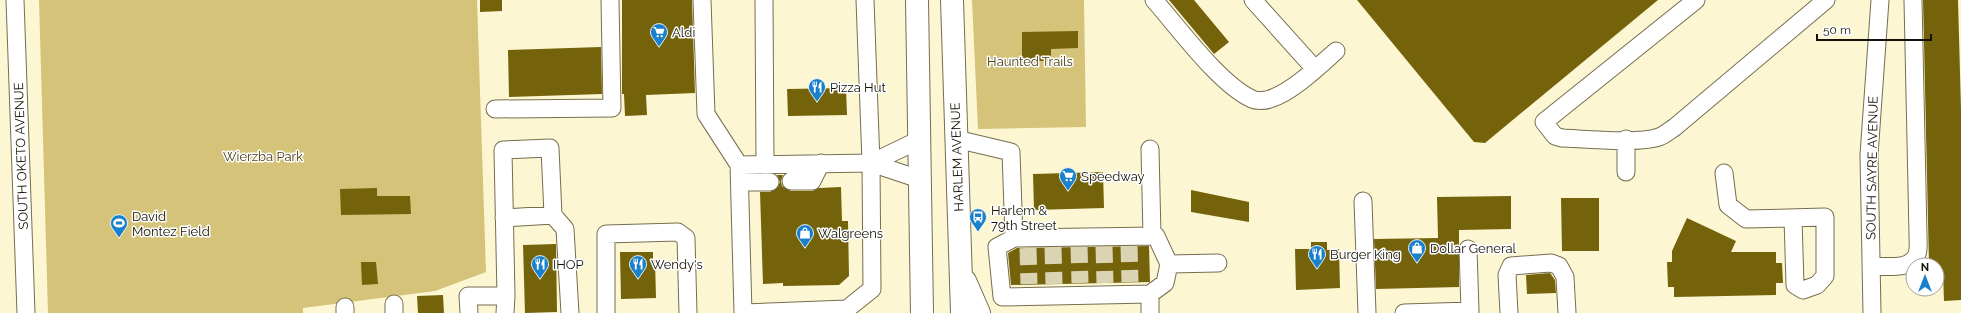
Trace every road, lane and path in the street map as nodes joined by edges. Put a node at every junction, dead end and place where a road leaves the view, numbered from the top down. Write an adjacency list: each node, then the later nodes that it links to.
1 (15, 0): 47 (street, SOUTH OKETO AVENUE)
2 (610, 0): 16 (street)
3 (702, 0): 24 (street)
4 (764, 0): 23 (street)
5 (865, 0): 21 (street)
6 (917, 0): 18 (main road)
7 (952, 0): 19 (main road, HARLEM AVENUE)
8 (1154, 0): 15 (street)
9 (1253, 0): 15 (street)
10 (1696, 0): 17 (street)
11 (1826, 0): 17 (street)
12 (1880, 0): 40 (street, SOUTH SAYRE AVENUE)
13 (1913, 0): 40 (street)
14 (1336, 51): 15 (street)
15 (1315, 69)
16 (495, 108)
17 (1626, 139): 25 (street)
18 (919, 140): 21 (street); 27 (main road)
19 (956, 140): 36 (street); 41 (main road, HARLEM AVENUE)
20 (1150, 149): 35 (street)
21 (870, 162): 22 (street); 27 (street); 53 (street)
22 (821, 163): 23 (street); 28 (street)
23 (765, 164): 24 (street)
24 (739, 165): 29 (street)
25 (1626, 172)
26 (1724, 173): 34 (street)
27 (920, 179): 42 (main road)
28 (791, 181)
29 (740, 182): 30 (street); 53 (street)
30 (770, 182)
31 (1363, 201): 59 (street)
32 (553, 215): 33 (street); 33 (street); 50 (street)
33 (504, 218): 44 (street)
34 (1792, 218)
35 (1152, 236): 36 (street); 39 (street)
36 (1023, 241): 43 (street)
37 (1468, 250): 46 (street)
38 (1218, 263): 39 (street)
39 (1169, 264): 43 (street)
40 (1871, 266): 62 (street, SOUTH SAYRE AVENUE)
41 (960, 271): 56 (main road, HARLEM AVENUE); 57 (main road)
42 (921, 283): 54 (main road); 55 (main road)
43 (1150, 294): 58 (street)
44 (506, 296): 48 (street); 49 (street)
45 (1567, 308): 61 (street)
46 (1470, 312): 60 (street)
47 (26, 313)
48 (469, 313)
49 (505, 313)
50 (570, 313)
51 (606, 313): 52 (street)
52 (688, 313)
53 (744, 313)
54 (906, 313)
55 (922, 313)
56 (962, 313)
57 (979, 313)
58 (1150, 313)
59 (1367, 313)
60 (1404, 313)
61 (1509, 313)
62 (1872, 313)

